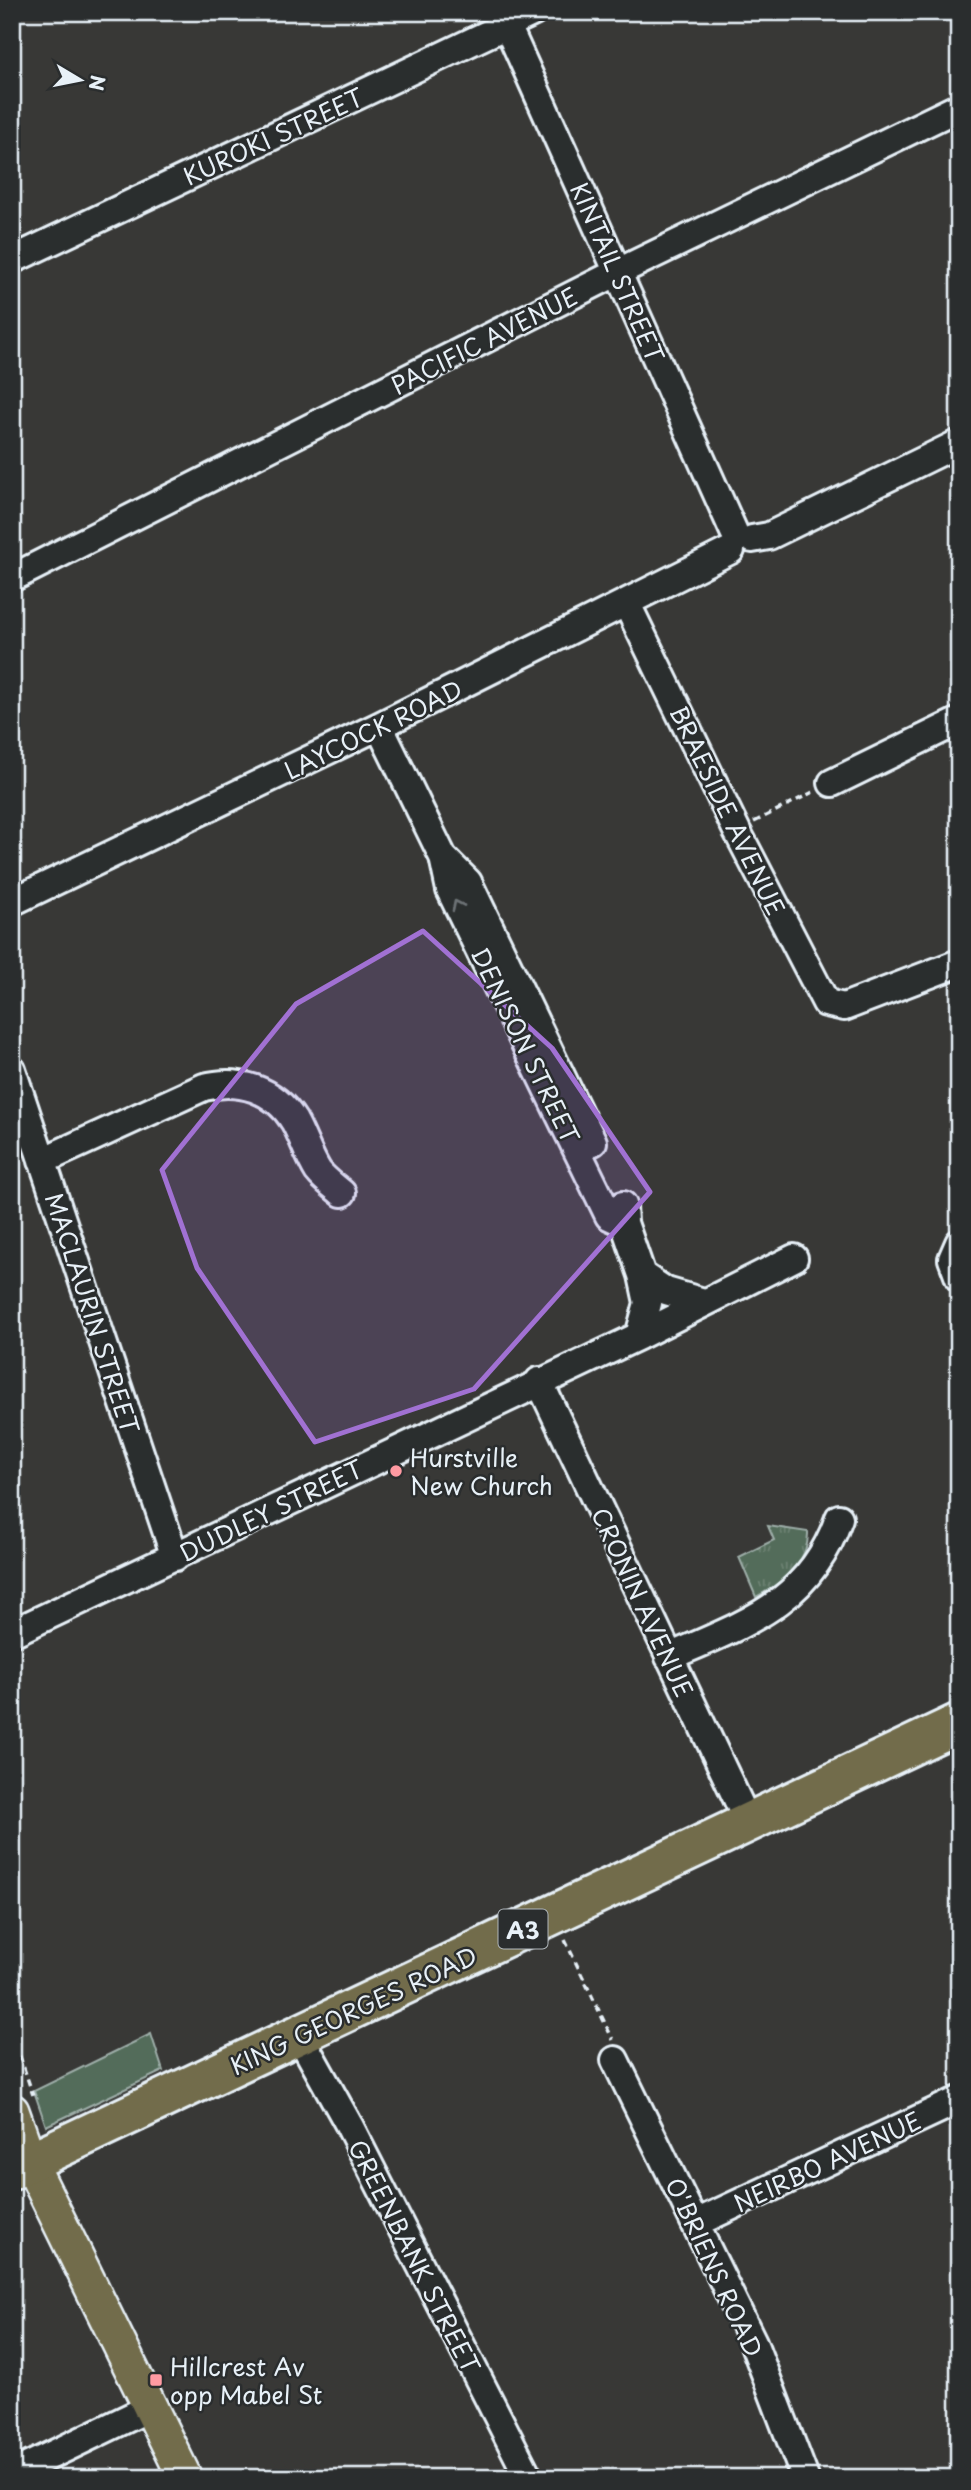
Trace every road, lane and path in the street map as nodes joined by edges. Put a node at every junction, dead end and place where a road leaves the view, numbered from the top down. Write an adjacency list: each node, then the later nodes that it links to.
1 (534, 12): 2 (street, KUROKI STREET)
2 (504, 19): 4 (street, KUROKI STREET); 5 (street, KINTAIL STREET)
3 (959, 107): 5 (street, PACIFIC AVENUE)
4 (12, 260)
5 (618, 272): 7 (street, KINTAIL STREET); 8 (street, PACIFIC AVENUE)
6 (959, 443): 7 (street, LAYCOCK ROAD)
7 (739, 540): 9 (street, LAYCOCK ROAD)
8 (12, 578)
9 (627, 604): 11 (street, LAYCOCK ROAD); 13 (street, BRAESIDE AVENUE)
10 (959, 720): 12 (street)
11 (379, 726): 14 (street, LAYCOCK ROAD); 21 (street, DENISON STREET)
12 (832, 783): 13 (path)
13 (737, 831): 15 (street, BRAESIDE AVENUE)
14 (12, 902)
15 (959, 963)
16 (12, 1070): 17 (street, MACLAURIN STREET)
17 (42, 1161): 18 (street); 27 (street, MACLAURIN STREET)
18 (342, 1193)
19 (959, 1243): 22 (street)
20 (794, 1258): 23 (street, DUDLEY STREET)
21 (642, 1275): 23 (street); 24 (street, DENISON STREET)
22 (959, 1278)
23 (704, 1302): 24 (street, DUDLEY STREET)
24 (639, 1336): 25 (street, DUDLEY STREET)
25 (539, 1381): 27 (street, DUDLEY STREET); 29 (street, CRONIN AVENUE)
26 (839, 1518): 29 (street)
27 (175, 1557): 28 (street, DUDLEY STREET)
28 (12, 1633)
29 (669, 1657): 31 (street, CRONIN AVENUE)
30 (959, 1723): 31 (highway, KING GEORGES ROAD / A3)
31 (748, 1822): 34 (highway, KING GEORGES ROAD / A3)
32 (564, 1938): 35 (path)
33 (12, 2034): 37 (path)
34 (299, 2035): 38 (highway, KING GEORGES ROAD / A3); 43 (street, GREENBANK STREET)
35 (615, 2053): 39 (street, O'BRIENS ROAD)
36 (959, 2100): 39 (street, NEIRBO AVENUE)
37 (24, 2109): 38 (main road)
38 (21, 2166): 40 (main road)
39 (696, 2223): 44 (street, O'BRIENS ROAD)
40 (151, 2407): 41 (street); 42 (main road)
41 (12, 2474)
42 (185, 2478)
43 (528, 2478)
44 (805, 2478)

